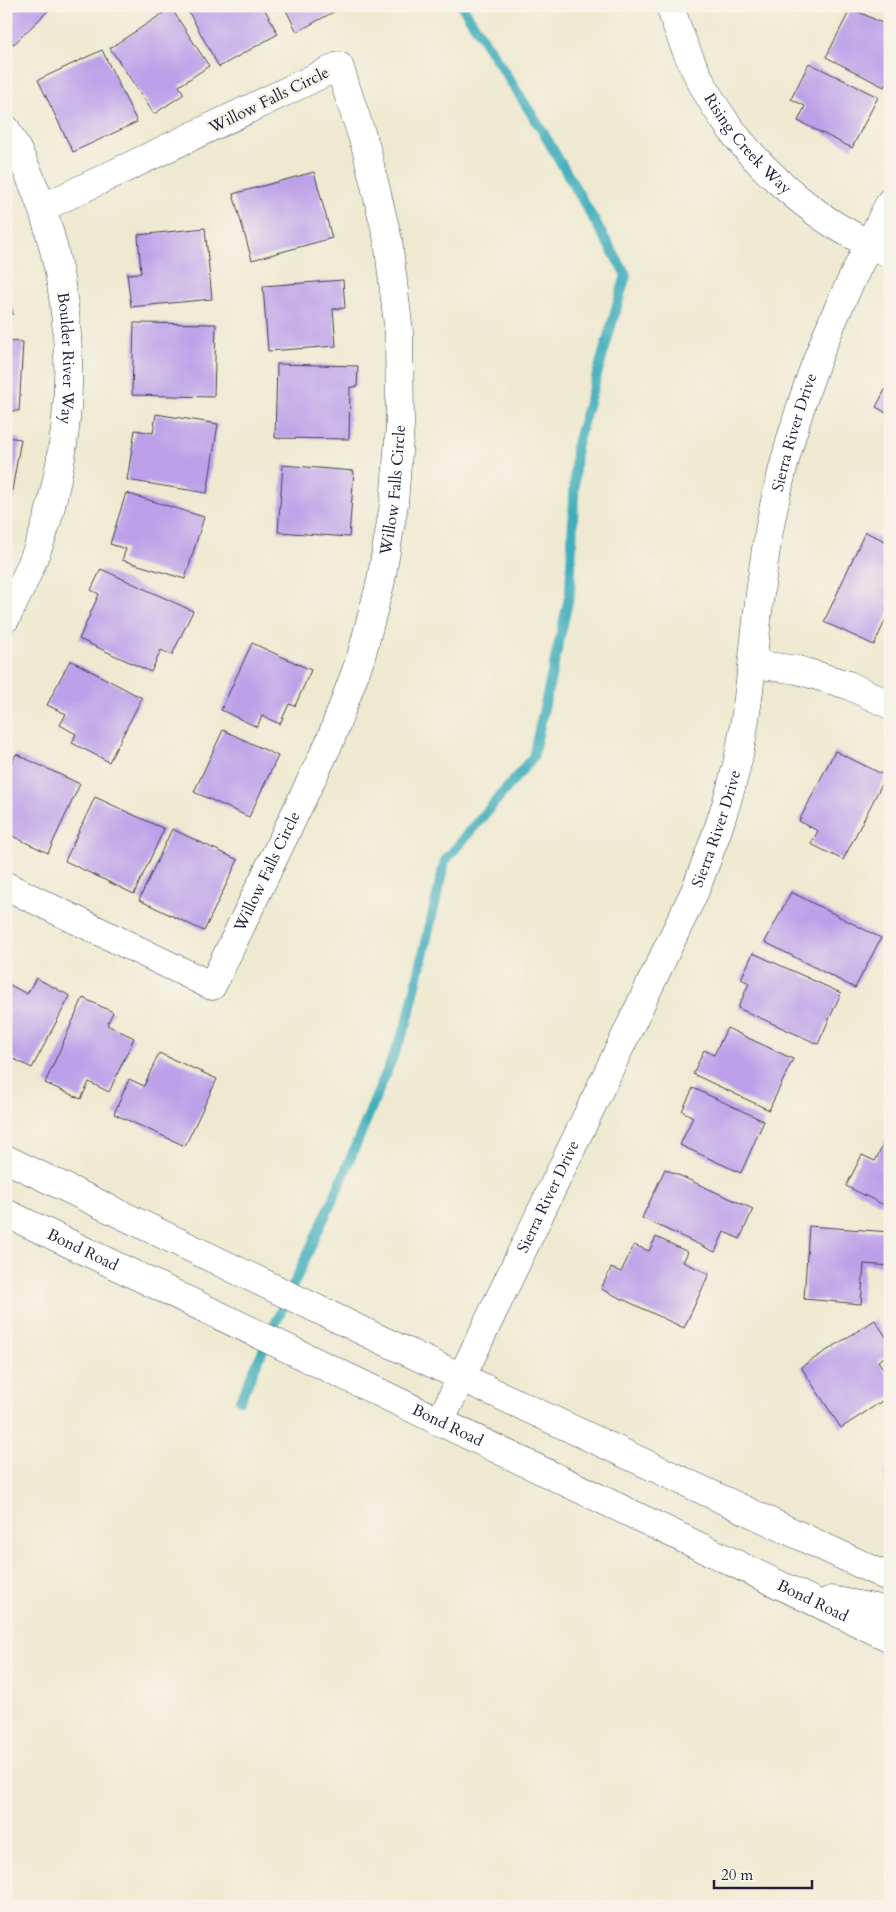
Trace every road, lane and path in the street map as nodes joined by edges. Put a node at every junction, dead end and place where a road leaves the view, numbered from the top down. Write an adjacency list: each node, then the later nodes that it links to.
1 (670, 6): 5 (street, Rising Creek Way)
2 (6, 129): 4 (street, Boulder River Way)
3 (890, 202): 5 (street, Sierra River Drive)
4 (42, 208): 6 (street, Boulder River Way); 9 (street, Willow Falls Circle)
5 (880, 249): 7 (street, Sierra River Drive)
6 (6, 618)
7 (753, 664): 8 (street); 12 (street, Sierra River Drive)
8 (890, 705)
9 (6, 886)
10 (6, 1159): 12 (street)
11 (6, 1213): 13 (street, Bond Road)
12 (462, 1377): 13 (street, Sierra River Drive); 14 (street)
13 (440, 1422): 15 (street, Bond Road)
14 (890, 1578)
15 (802, 1596): 16 (street); 17 (street, Bond Road)
16 (890, 1611)
17 (890, 1638)

